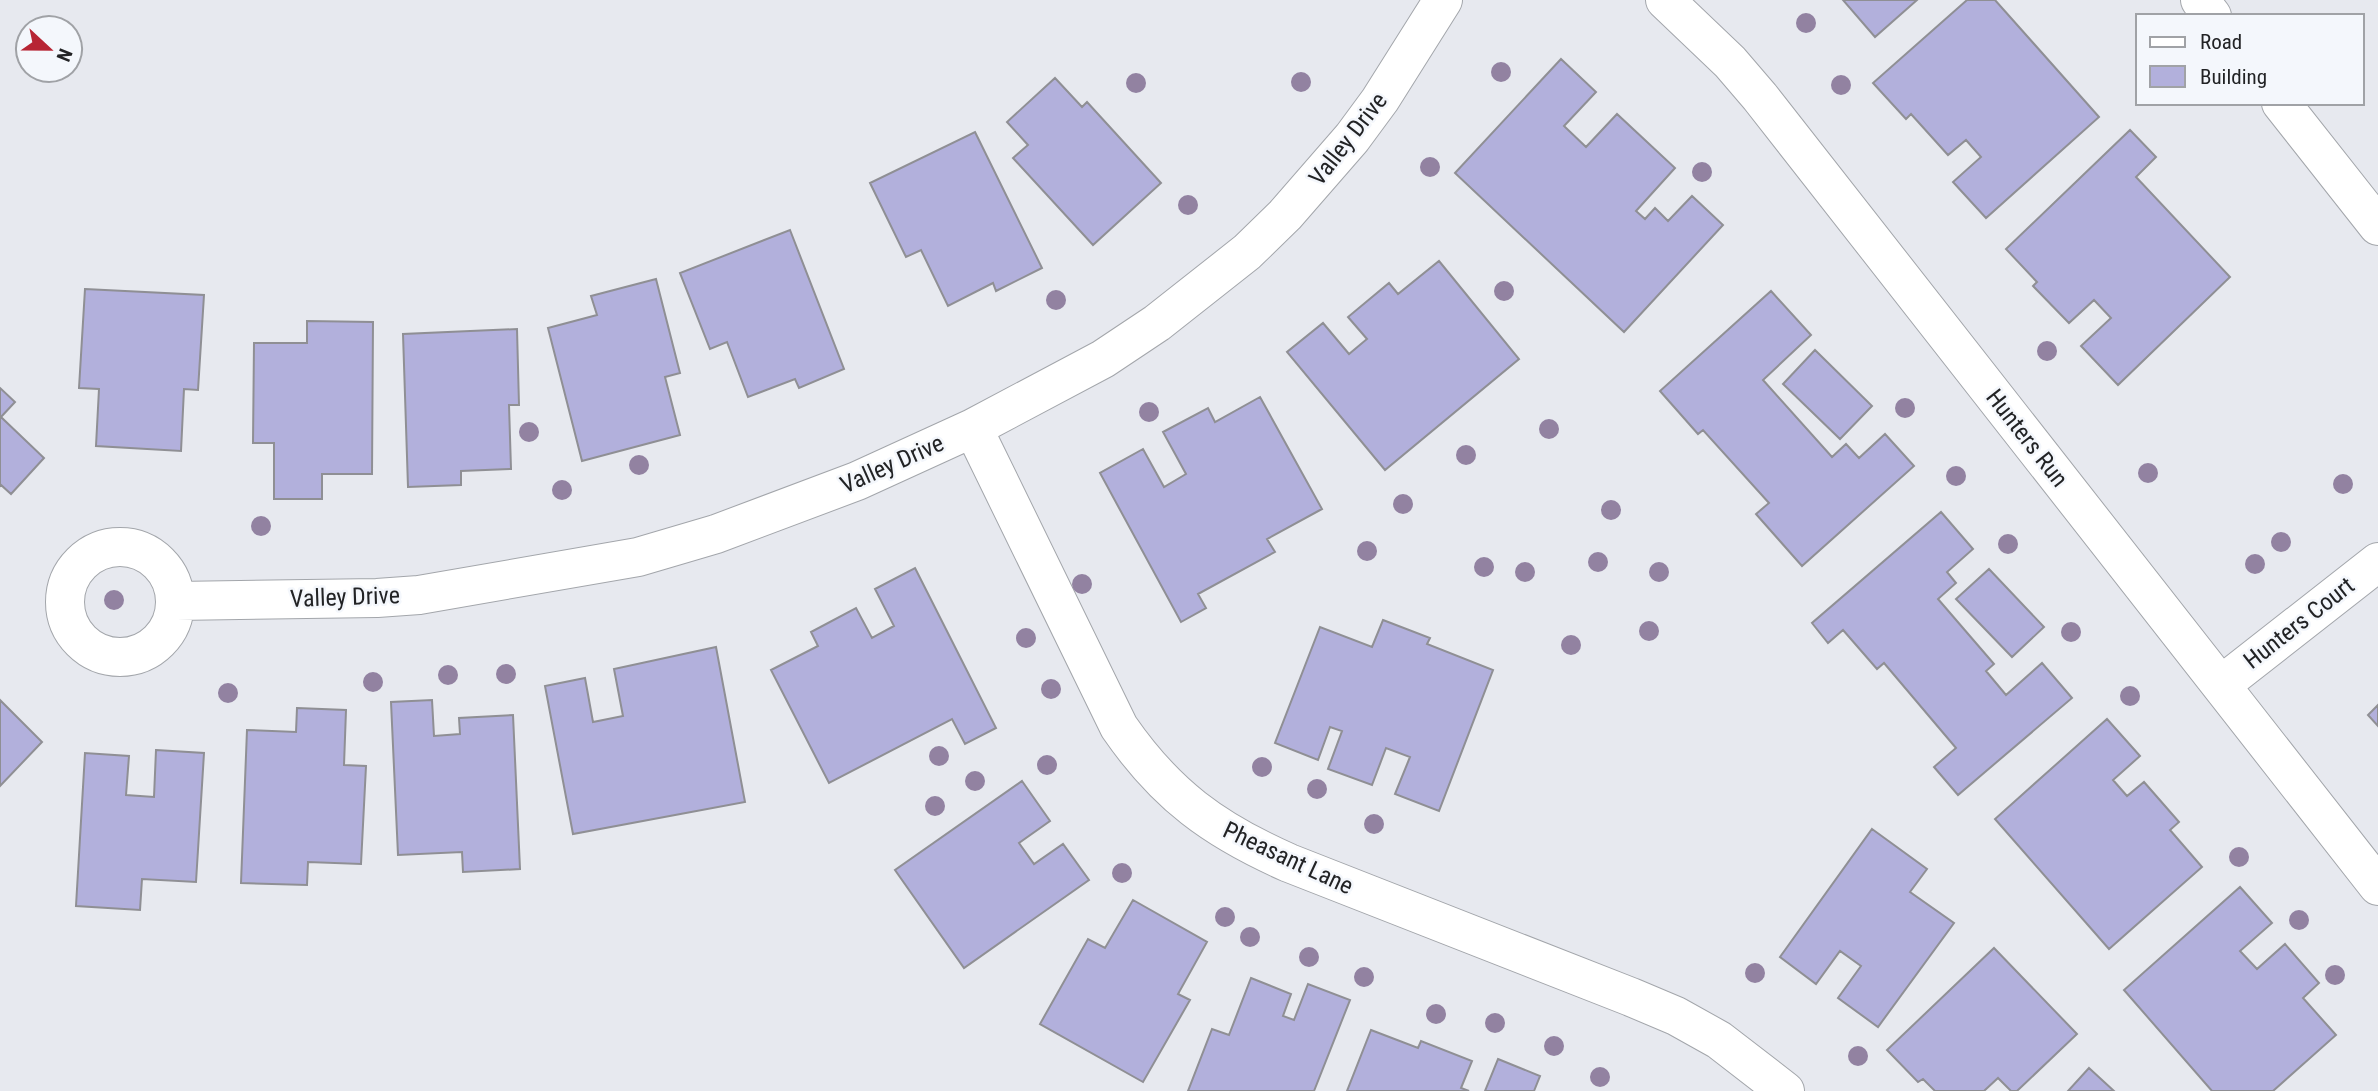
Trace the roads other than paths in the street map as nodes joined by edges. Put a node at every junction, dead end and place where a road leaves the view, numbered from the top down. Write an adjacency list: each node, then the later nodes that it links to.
1 (1443, 0): 5 (street, Valley Drive)
2 (1665, 0): 8 (street, Hunters Run)
3 (2283, 105): 4 (street)
4 (2378, 226)
5 (973, 428): 7 (street, Valley Drive); 10 (street, Pheasant Lane)
6 (2378, 562): 8 (street, Hunters Court)
7 (176, 601)
8 (2221, 685): 9 (street, Hunters Run)
9 (2378, 886)
10 (1785, 1091)

